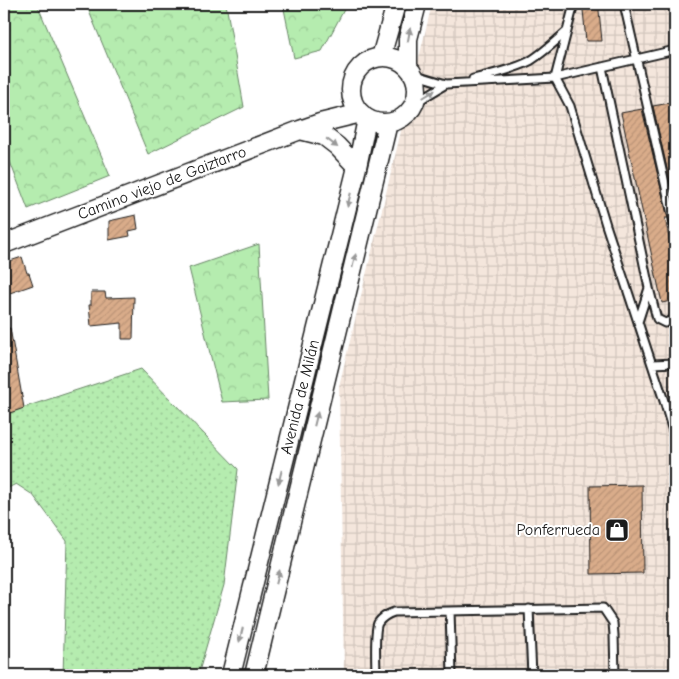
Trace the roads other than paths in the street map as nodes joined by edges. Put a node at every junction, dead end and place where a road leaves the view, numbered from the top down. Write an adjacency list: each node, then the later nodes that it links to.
1 (396, 4): 7 (street)
2 (417, 4): 10 (street, one-way to 2)
3 (574, 4): 5 (lane)
4 (624, 4): 8 (lane)
5 (567, 31): 11 (lane); 12 (lane)
6 (675, 50): 8 (lane)
7 (381, 57): 10 (street); 14 (street)
8 (636, 59): 9 (lane); 21 (lane)
9 (602, 67): 11 (lane); 23 (lane)
10 (410, 70): 13 (lane); 15 (street)
11 (555, 78): 12 (lane); 25 (lane)
12 (456, 83): 13 (lane)
13 (446, 84): 15 (lane, one-way to 13)
14 (351, 95): 16 (street); 17 (street, Camino viejo de Gaiztarro)
15 (413, 104): 18 (street)
16 (364, 116): 17 (street, Camino viejo de Gaiztarro); 18 (street); 20 (street, Avenida de Milán)
17 (320, 123): 19 (street, Camino viejo de Gaiztarro)
18 (388, 123): 32 (street, Avenida de Milán, one-way to 18)
19 (300, 130): 20 (street, one-way to 20); 22 (street, Camino viejo de Gaiztarro)
20 (357, 167): 31 (street, Avenida de Milán, one-way to 31)
21 (675, 228)
22 (4, 244)
23 (649, 288): 24 (lane); 25 (lane)
24 (675, 319)
25 (638, 322): 27 (lane)
26 (675, 362): 27 (lane)
27 (652, 364): 28 (lane)
28 (675, 438)
29 (529, 609): 30 (lane); 35 (lane); 36 (lane)
30 (450, 611): 33 (lane); 34 (lane)
31 (231, 675)
32 (254, 675)
33 (376, 675)
34 (452, 675)
35 (532, 675)
36 (615, 675)

